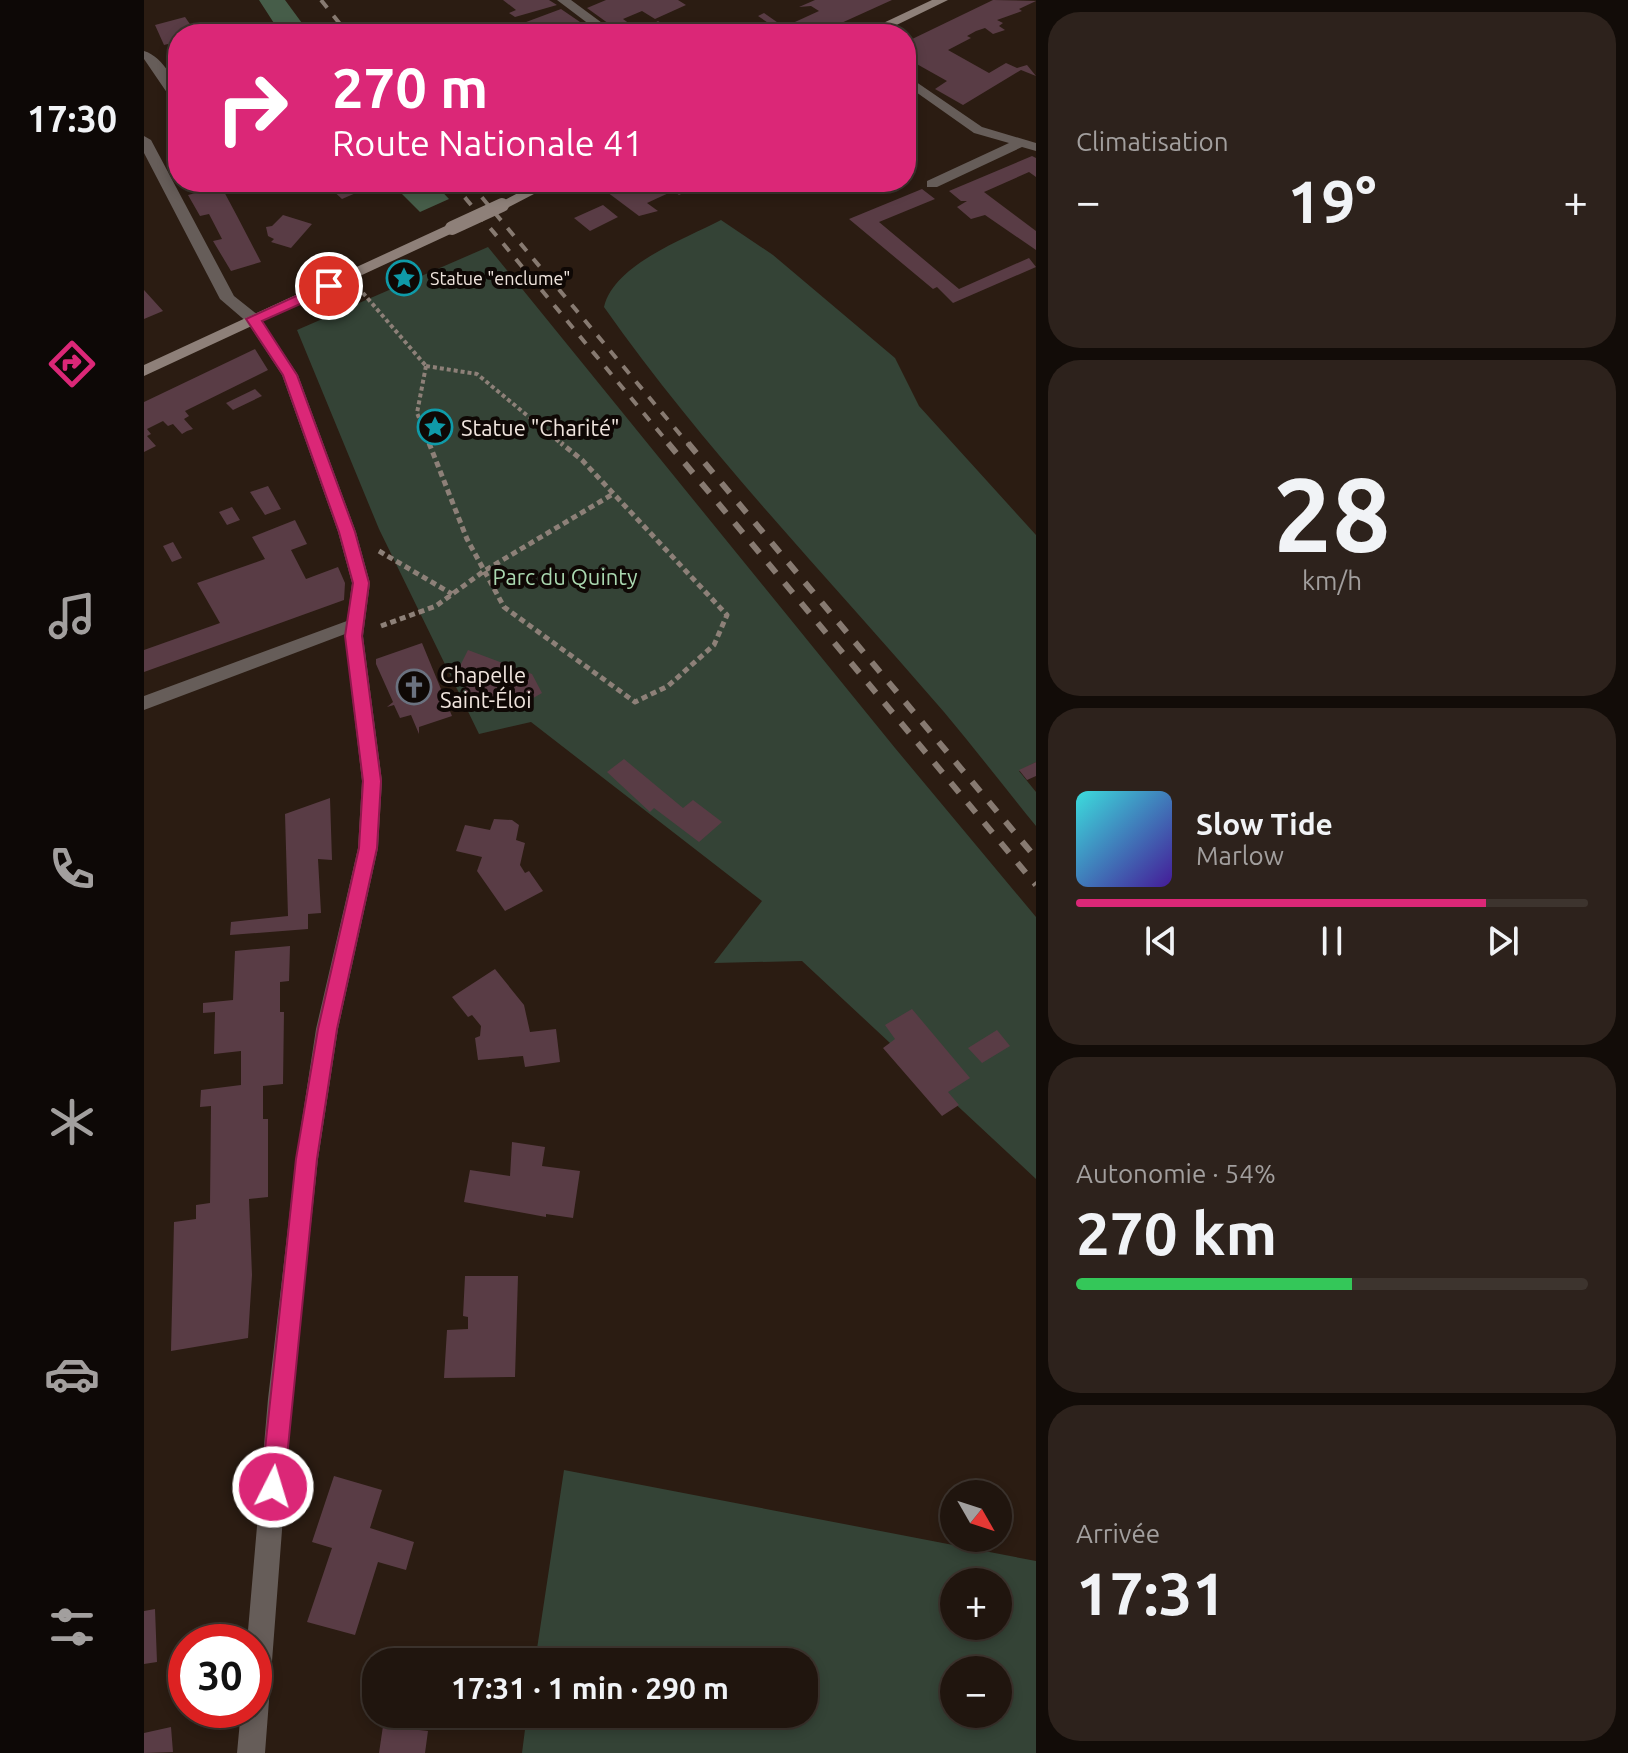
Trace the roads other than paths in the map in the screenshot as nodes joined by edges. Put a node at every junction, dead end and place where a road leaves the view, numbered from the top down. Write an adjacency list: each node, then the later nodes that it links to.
1 (563, 0): 3 (street)
2 (942, 0): 4 (main road)
3 (596, 24)
4 (889, 24)
5 (144, 55): 6 (lane)
6 (168, 84)
7 (916, 86): 9 (lane)
8 (144, 140): 10 (street)
9 (1029, 144): 12 (lane)
10 (150, 164): 11 (street)
11 (168, 179)
12 (932, 184)
13 (178, 192): 15 (street)
14 (529, 192): 15 (main road, bridge)
15 (253, 319): 16 (main road); 17 (street)
16 (144, 371)
17 (355, 624): 18 (lane); 19 (street)
18 (144, 703)
19 (251, 1753)

